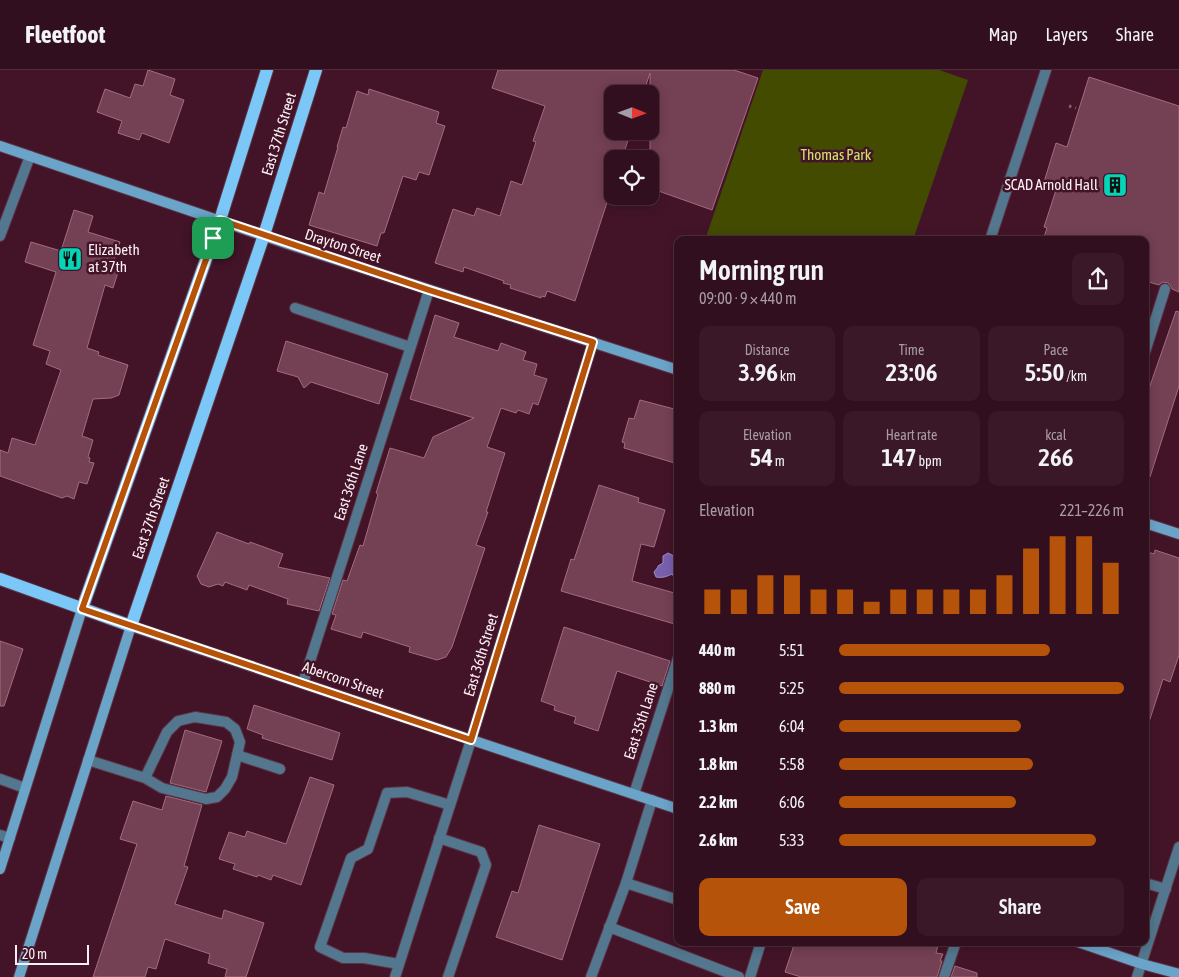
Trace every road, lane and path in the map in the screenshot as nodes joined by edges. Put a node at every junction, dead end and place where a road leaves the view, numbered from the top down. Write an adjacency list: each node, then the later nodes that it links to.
1 (267, 70): 8 (main road, East 37th Street)
2 (316, 70): 9 (main road, East 37th Street)
3 (1046, 70): 11 (street)
4 (1069, 106): 5 (path)
5 (1076, 108)
6 (0, 146): 7 (main road, Drayton Street)
7 (30, 156): 8 (main road, Drayton Street); 10 (street)
8 (220, 220): 9 (main road, Drayton Street); 22 (main road, East 37th Street)
9 (264, 235): 13 (main road, Drayton Street); 23 (main road, East 37th Street)
10 (0, 236)
11 (991, 236)
12 (1165, 289): 15 (street)
13 (429, 290): 16 (main road, Drayton Street); 17 (street, East 36th Lane)
14 (295, 308): 17 (street)
15 (1149, 339)
16 (593, 342): 18 (main road, Drayton Street); 26 (street, East 36th Street)
17 (410, 347): 25 (street, East 36th Lane)
18 (674, 369)
19 (1149, 524): 20 (main road)
20 (1179, 534)
21 (0, 579): 22 (main road, Abercorn Street)
22 (82, 609): 23 (main road, Abercorn Street); 32 (main road, East 37th Street)
23 (131, 626): 25 (main road, Abercorn Street); 28 (main road, East 37th Street)
24 (674, 670): 33 (street, East 35th Lane)
25 (303, 683): 26 (main road, Abercorn Street)
26 (471, 740): 33 (main road, Abercorn Street); 35 (street, East 36th Street)
27 (237, 755): 29 (street); 30 (street); 30 (street)
28 (88, 760): 30 (street); 54 (main road, East 37th Street)
29 (280, 769)
30 (145, 778)
31 (0, 780): 32 (street)
32 (25, 788): 37 (main road, East 37th Street)
33 (634, 794): 34 (main road, Abercorn Street)
34 (652, 800): 36 (main road, Abercorn Street); 41 (street)
35 (450, 805): 38 (street, East 36th Street); 51 (street)
36 (674, 808)
37 (5, 836): 40 (main road, East 37th Street)
38 (439, 838): 51 (street, East 36th Street); 56 (street)
39 (1179, 847): 43 (street)
40 (0, 869)
41 (626, 883): 44 (street); 45 (street)
42 (1149, 884): 43 (street)
43 (1166, 890): 46 (street)
44 (674, 899)
45 (609, 928): 57 (street); 58 (street)
46 (1149, 942)
47 (760, 946): 59 (street)
48 (955, 946): 60 (street)
49 (1090, 946): 52 (main road)
50 (1148, 946): 52 (street)
51 (399, 964): 55 (street, East 36th Street)
52 (1142, 964): 53 (main road); 61 (street)
53 (1179, 974)
54 (20, 977)
55 (395, 977)
56 (448, 977)
57 (591, 977)
58 (739, 977)
59 (750, 977)
60 (944, 977)
61 (1137, 977)

